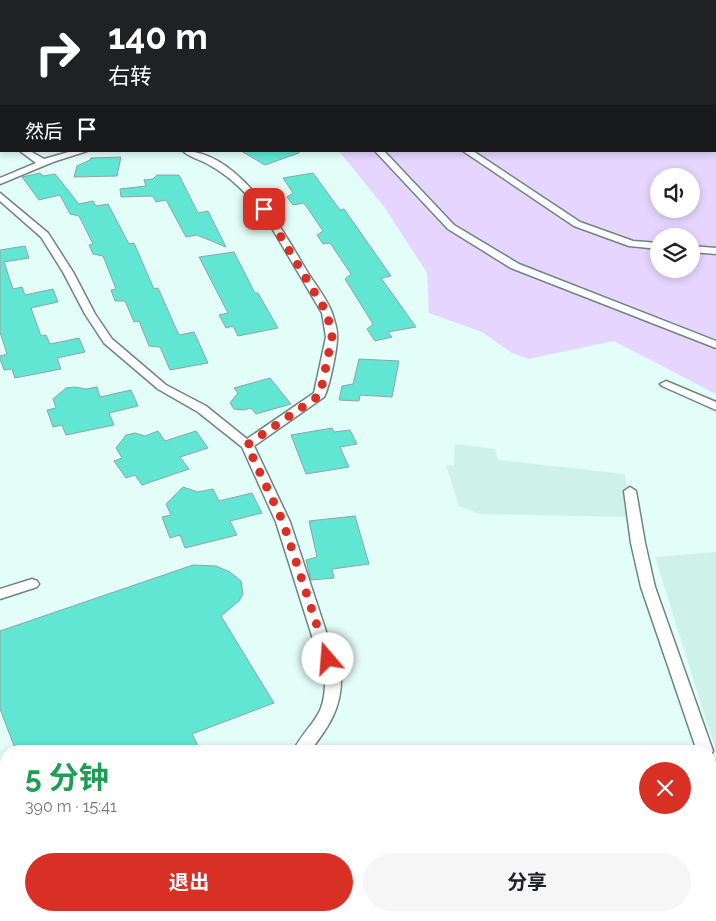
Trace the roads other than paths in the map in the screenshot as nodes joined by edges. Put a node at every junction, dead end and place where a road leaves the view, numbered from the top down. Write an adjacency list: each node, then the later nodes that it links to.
1 (26, 152): 6 (street)
2 (80, 152): 6 (street)
3 (189, 152): 15 (street)
4 (379, 152): 12 (street)
5 (468, 152): 9 (street)
6 (43, 163): 7 (street)
7 (0, 181)
8 (0, 196): 15 (street)
9 (650, 245)
10 (700, 250): 11 (street)
11 (716, 251)
12 (716, 345)
13 (666, 384): 14 (street)
14 (716, 406)
15 (247, 445): 19 (street)
16 (630, 490): 20 (street)
17 (32, 584): 18 (street)
18 (0, 594)
19 (306, 745)
20 (703, 745)

